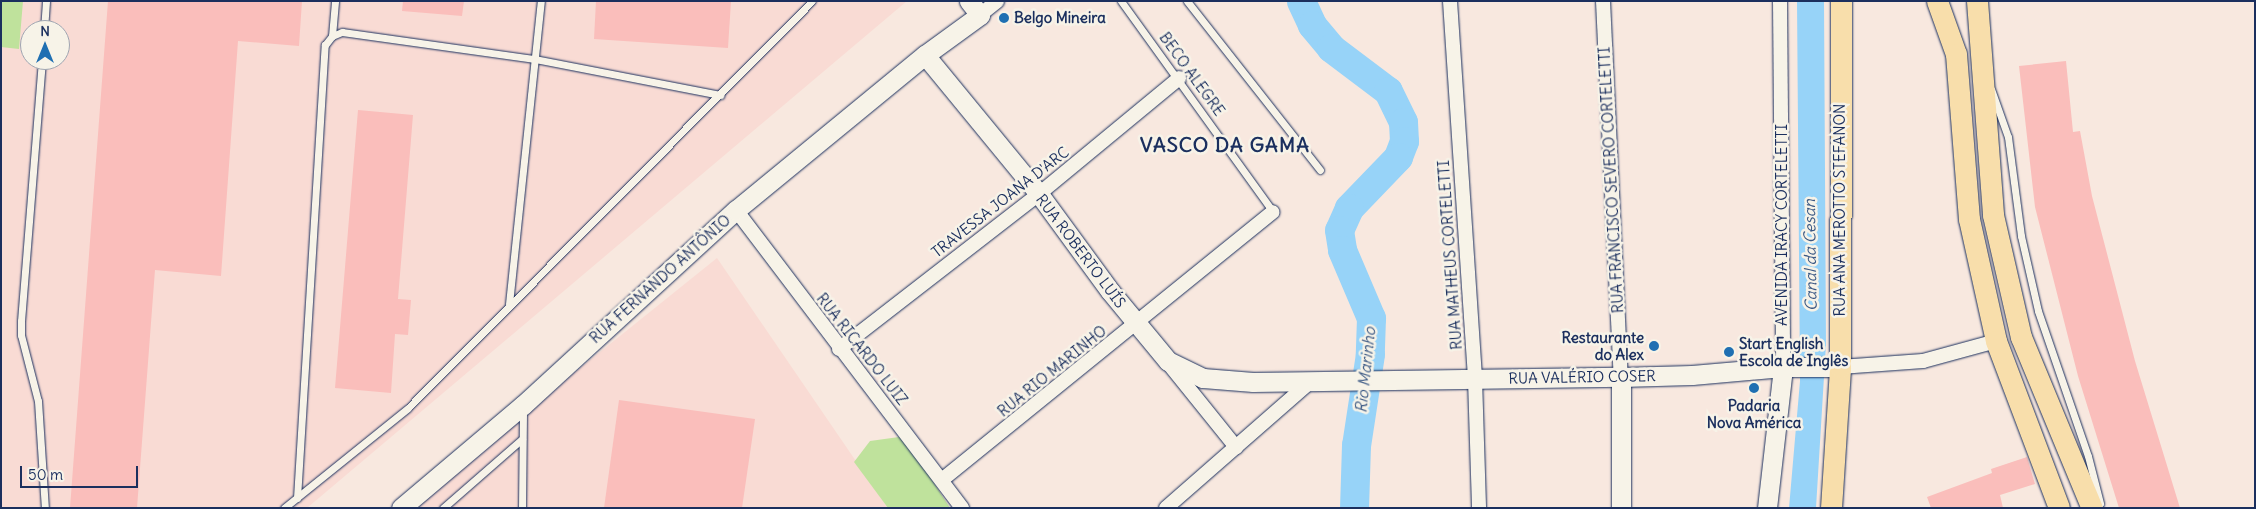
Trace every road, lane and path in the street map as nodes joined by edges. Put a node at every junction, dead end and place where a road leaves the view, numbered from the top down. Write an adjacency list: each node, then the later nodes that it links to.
1 (46, 1): 16 (lane)
2 (335, 1): 17 (lane)
3 (541, 1): 19 (lane)
4 (812, 1): 23 (lane)
5 (997, 1): 15 (street)
6 (1121, 1): 22 (lane, BECO ALEGRE)
7 (1187, 1): 24 (lane)
8 (1450, 1): 36 (street, RUA MATHEUS CORTELETTI)
9 (1603, 1): 35 (street, RUA FRANCISCO SEVERO CORTELETTI)
10 (1780, 1): 33 (street, AVENIDA IRACY CORTELETTI)
11 (1840, 1): 34 (main road, RUA ANA MEROTTO STEFANON)
12 (1937, 1): 30 (main road)
13 (1964, 1): 20 (main road)
14 (1977, 1): 20 (main road)
15 (974, 8): 18 (street, RUA FERNANDO ANTÔNIO)
16 (45, 20)
17 (332, 36): 19 (lane); 42 (lane)
18 (925, 55): 25 (street, RUA ROBERTO LUÍS); 26 (street, RUA FERNANDO ANTÔNIO)
19 (535, 60): 23 (lane); 28 (lane)
20 (1984, 69): 55 (main road); 56 (lane)
21 (41, 70): 43 (lane)
22 (1178, 78): 25 (street, TRAVESSA JOANA D'ARC); 27 (lane, BECO ALEGRE)
23 (721, 95): 28 (lane)
24 (1320, 170)
25 (1039, 194): 29 (street, RUA ROBERTO LUÍS); 31 (street, TRAVESSA JOANA D'ARC)
26 (736, 210): 31 (street, RUA RICARDO LUIZ); 38 (street, RUA FERNANDO ANTÔNIO)
27 (1273, 212): 29 (street, RUA RIO MARINHO)
28 (509, 304): 42 (lane)
29 (1137, 324): 32 (street, RUA ROBERTO LUÍS); 41 (street, RUA RIO MARINHO)
30 (1996, 341): 34 (street, RUA VALÉRIO COSER); 54 (main road)
31 (840, 349): 41 (street, RUA RICARDO LUIZ)
32 (1168, 362): 37 (street, RUA VALÉRIO COSER); 40 (street, RUA ROBERTO LUÍS)
33 (1791, 367): 34 (street, RUA VALÉRIO COSER); 35 (street, RUA VALÉRIO COSER); 52 (street, AVENIDA IRACY CORTELETTI)
34 (1835, 367): 53 (main road, RUA ANA MEROTTO STEFANON)
35 (1621, 377): 36 (street, RUA VALÉRIO COSER); 51 (street, RUA FRANCISCO SEVERO CORTELETTI)
36 (1474, 379): 37 (street, RUA VALÉRIO COSER); 50 (street, RUA MATHEUS CORTELETTI)
37 (1311, 381): 40 (street)
38 (523, 405): 39 (lane); 45 (street, RUA FERNANDO ANTÔNIO)
39 (522, 439): 46 (lane); 47 (lane)
40 (1236, 447): 49 (street)
41 (943, 479): 48 (street, RUA RICARDO LUIZ)
42 (297, 498): 44 (lane)
43 (45, 508)
44 (284, 508)
45 (401, 508)
46 (442, 508)
47 (522, 508)
48 (962, 508)
49 (1166, 508)
50 (1479, 508)
51 (1621, 508)
52 (1767, 508)
53 (1831, 508)
54 (2059, 508)
55 (2092, 508)
56 (2101, 508)

